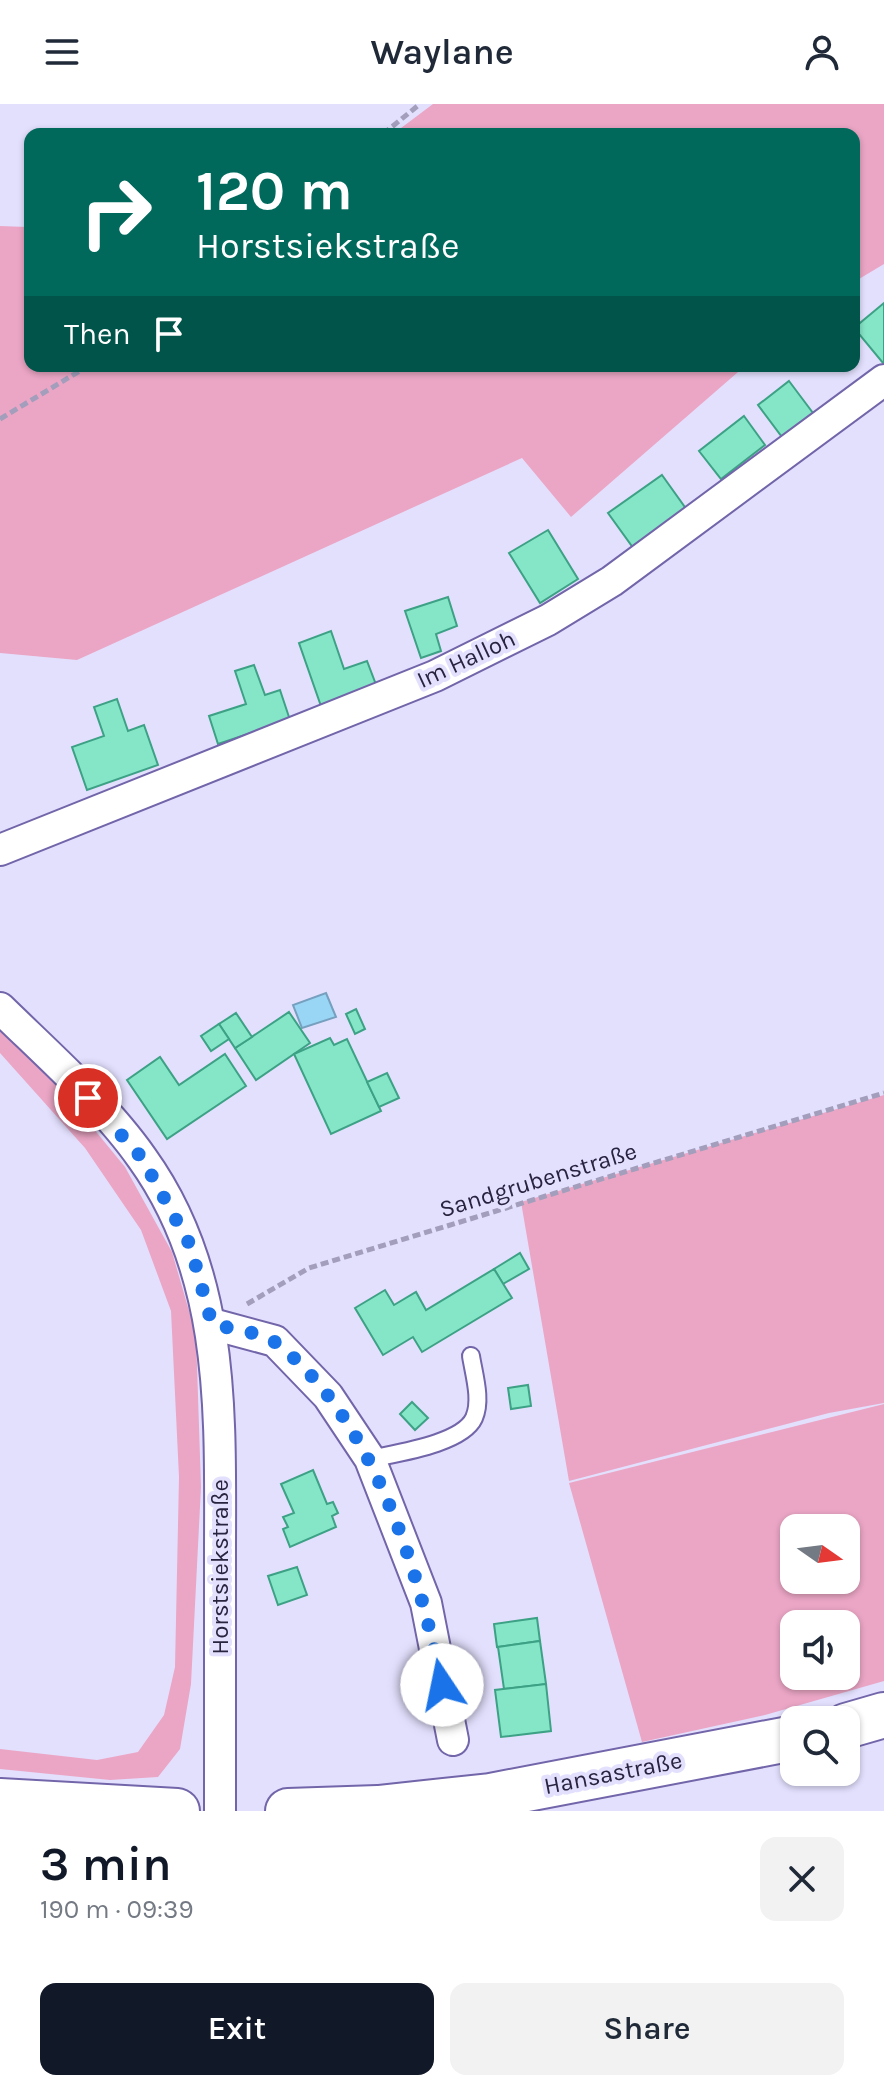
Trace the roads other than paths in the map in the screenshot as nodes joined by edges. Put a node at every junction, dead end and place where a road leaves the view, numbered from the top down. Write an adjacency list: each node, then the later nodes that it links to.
1 (884, 380): 2 (street, Im Halloh)
2 (0, 850)
3 (0, 1008): 4 (street, Horstsiekstraße)
4 (212, 1324): 6 (street); 13 (street, Horstsiekstraße)
5 (471, 1356): 6 (lane)
6 (370, 1459): 9 (street)
7 (884, 1715): 8 (main road)
8 (860, 1722)
9 (453, 1740)
10 (780, 1741): 14 (main road, Hansastraße)
11 (0, 1801): 12 (main road)
12 (177, 1811)
13 (220, 1811)
14 (288, 1811)

